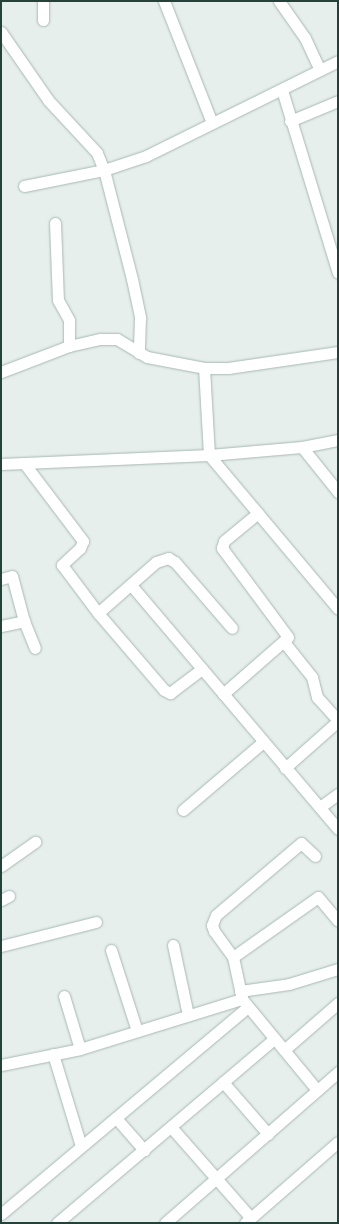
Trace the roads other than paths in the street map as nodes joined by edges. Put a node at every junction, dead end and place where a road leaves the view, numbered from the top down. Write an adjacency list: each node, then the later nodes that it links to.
1 (43, 1): 4 (street)
2 (164, 1): 11 (street)
3 (279, 1): 7 (street)
4 (43, 20)
5 (1, 32): 12 (street)
6 (338, 61): 7 (street)
7 (320, 70): 8 (street)
8 (282, 90): 10 (street); 11 (street)
9 (338, 101): 10 (street)
10 (290, 121): 15 (street)
11 (212, 123): 12 (street)
12 (104, 170): 13 (street); 19 (street)
13 (24, 186)
14 (55, 223): 17 (street)
15 (335, 252): 16 (street)
16 (338, 273)
17 (69, 346): 19 (street); 21 (street)
18 (338, 352): 20 (street)
19 (139, 353): 20 (street)
20 (204, 368): 24 (street)
21 (1, 372)
22 (338, 440): 23 (street)
23 (302, 447): 24 (street); 27 (street)
24 (209, 455): 25 (street); 28 (street)
25 (24, 463): 26 (street); 32 (street)
26 (1, 464)
27 (338, 492)
28 (258, 513): 31 (street); 36 (street)
29 (1, 579): 33 (street)
30 (131, 585): 32 (street); 35 (street); 38 (street)
31 (338, 609)
32 (98, 613): 38 (street)
33 (24, 621): 34 (street); 37 (street)
34 (1, 626)
35 (232, 628)
36 (284, 642): 39 (street); 40 (street)
37 (35, 648)
38 (202, 669): 39 (street)
39 (223, 694): 41 (street)
40 (338, 720): 42 (street)
41 (263, 742): 42 (street); 45 (street)
42 (285, 768): 44 (street)
43 (338, 794): 44 (street)
44 (320, 807): 46 (street)
45 (183, 810)
46 (338, 829)
47 (35, 842): 49 (street)
48 (315, 856): 55 (street)
49 (1, 866)
50 (338, 921): 55 (street)
51 (96, 922): 52 (street)
52 (1, 946)
53 (172, 946): 60 (street)
54 (111, 950): 61 (street)
55 (233, 957): 58 (street)
56 (338, 969): 58 (street)
57 (64, 996): 63 (street)
58 (243, 999): 60 (street); 62 (street); 70 (street)
59 (338, 1003): 64 (street)
60 (188, 1015): 61 (street)
61 (137, 1031): 63 (street)
62 (274, 1040): 64 (street); 68 (street)
63 (80, 1048): 65 (street)
64 (284, 1050): 69 (street)
65 (53, 1054): 66 (street); 74 (street)
66 (1, 1066)
67 (338, 1072): 69 (street)
68 (223, 1082): 71 (street); 72 (street)
69 (317, 1090): 72 (street)
70 (116, 1118): 74 (street); 75 (street)
71 (170, 1127): 75 (street); 76 (street)
72 (268, 1134): 76 (street)
73 (338, 1142): 78 (street)
74 (81, 1146): 77 (street)
75 (144, 1150): 79 (street)
76 (217, 1179): 78 (street); 80 (street)
77 (1, 1214)
78 (248, 1220)
79 (57, 1223)
80 (165, 1223)

